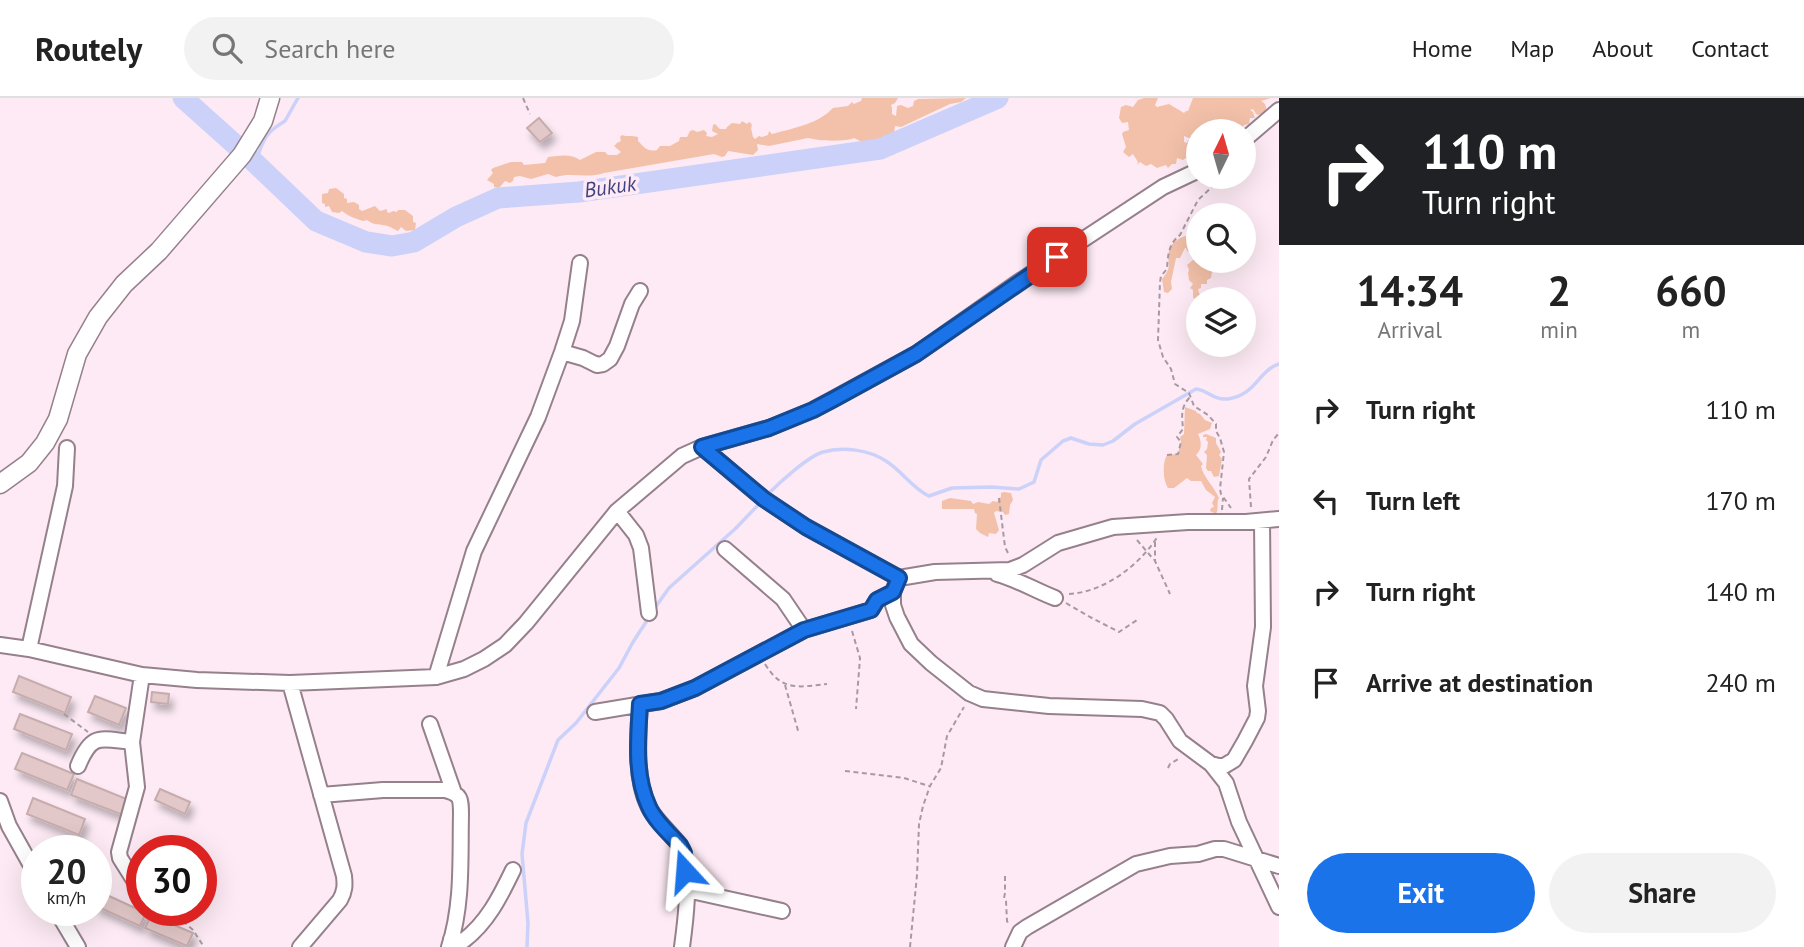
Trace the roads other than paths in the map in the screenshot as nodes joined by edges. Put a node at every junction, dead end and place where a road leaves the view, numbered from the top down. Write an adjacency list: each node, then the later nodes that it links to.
1 (270, 98): 10 (main road)
2 (1279, 110): 3 (street)
3 (1256, 130)
4 (1186, 176): 8 (street)
5 (580, 263): 7 (street)
6 (640, 291): 7 (street)
7 (562, 352): 26 (street)
8 (702, 447): 11 (street); 16 (street)
9 (67, 448): 24 (street)
10 (0, 484)
11 (617, 511): 20 (street); 26 (street)
12 (1279, 519): 13 (street)
13 (1262, 522): 15 (street); 32 (street)
14 (725, 549): 22 (street)
15 (989, 572): 16 (street); 18 (street)
16 (899, 578): 17 (street)
17 (893, 592): 19 (street); 21 (street)
18 (1051, 596)
19 (871, 610): 21 (street); 22 (street)
20 (649, 613)
21 (897, 617): 33 (street)
22 (804, 630): 28 (street)
23 (0, 645): 24 (street)
24 (29, 649): 25 (street)
25 (142, 675): 27 (street); 31 (street)
26 (436, 677): 27 (street)
27 (290, 683): 37 (street)
28 (640, 704): 29 (street); 44 (street)
29 (595, 712)
30 (430, 724): 36 (street)
31 (132, 742): 34 (street); 42 (street)
32 (1234, 760): 33 (street); 35 (street)
33 (1211, 764): 35 (street)
34 (78, 766)
35 (1227, 787): 40 (street)
36 (454, 793): 37 (street); 48 (street)
37 (321, 795): 50 (street)
38 (0, 800): 39 (street)
39 (21, 847)
40 (1256, 858): 41 (street); 45 (street); 52 (street)
41 (1279, 866)
42 (126, 868)
43 (513, 870): 48 (street)
44 (687, 890): 46 (street); 51 (street)
45 (1279, 907)
46 (782, 911)
47 (66, 926): 49 (street)
48 (450, 943)
49 (78, 947)
50 (299, 947)
51 (682, 947)
52 (1013, 947)

